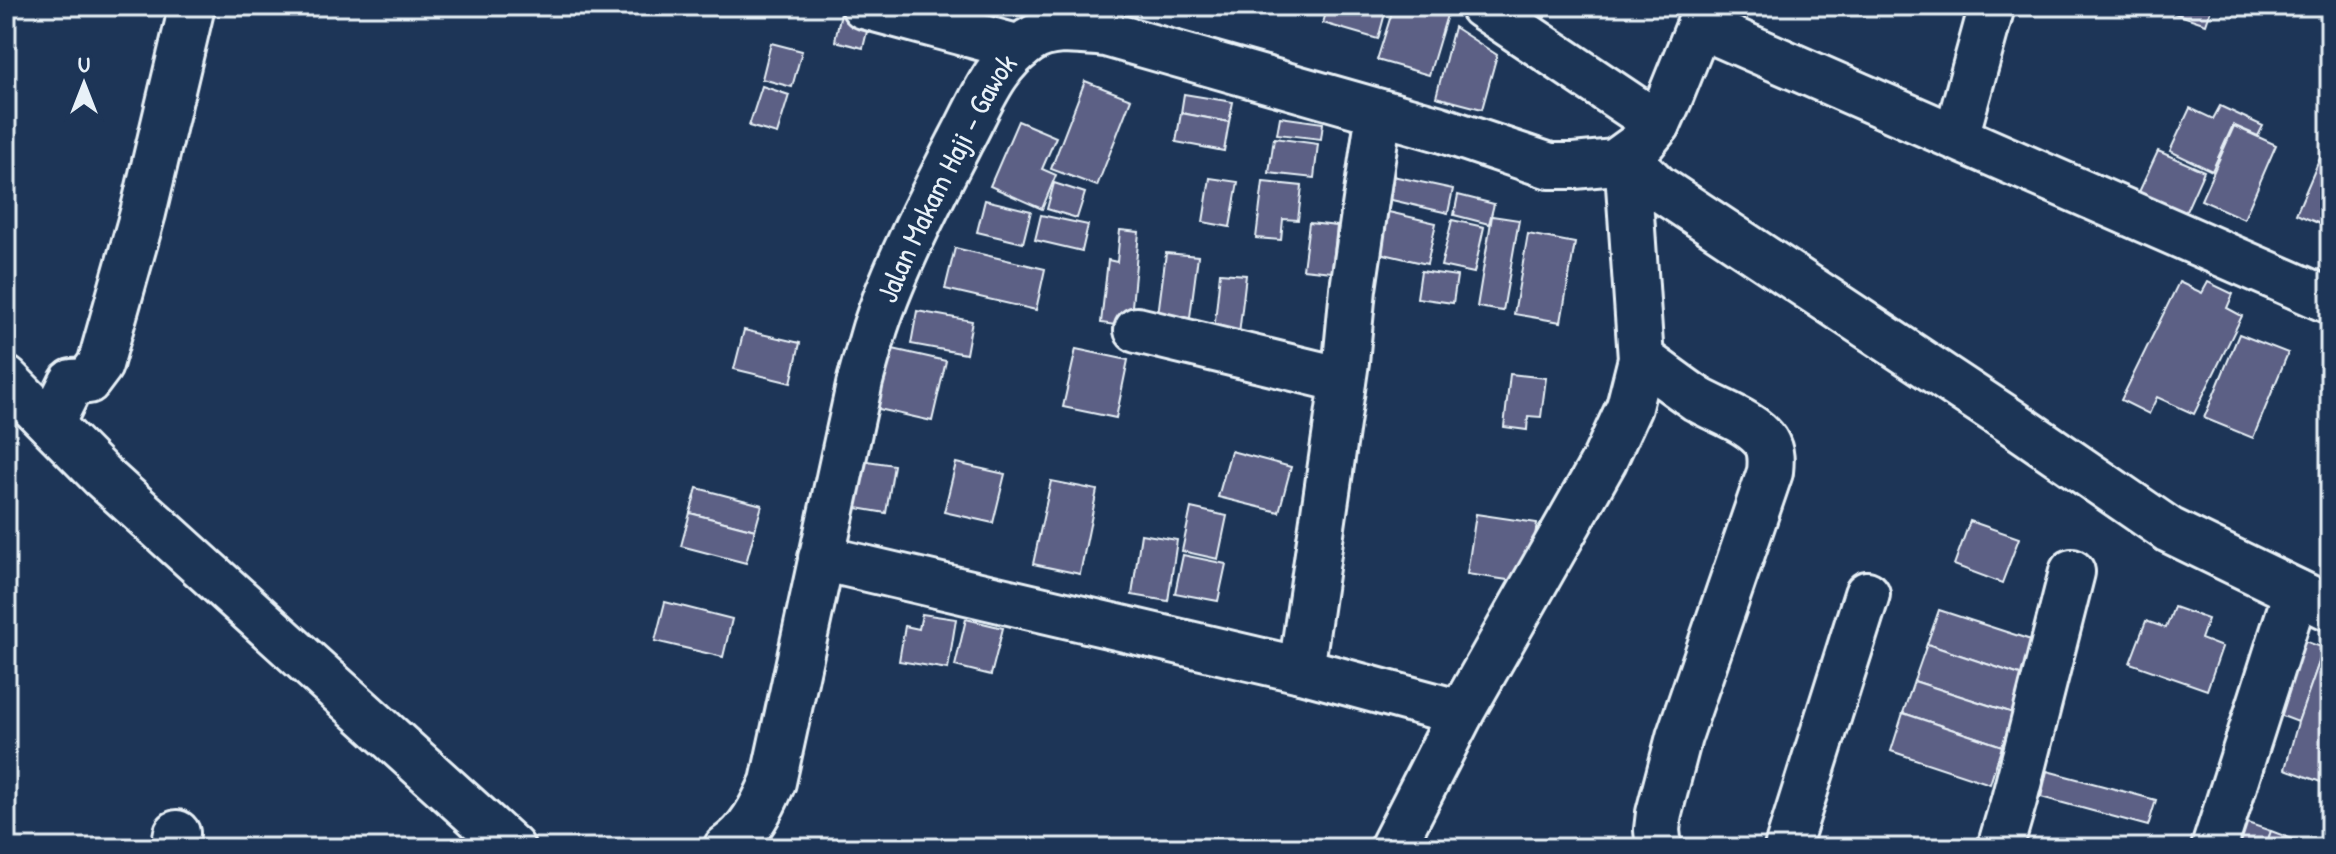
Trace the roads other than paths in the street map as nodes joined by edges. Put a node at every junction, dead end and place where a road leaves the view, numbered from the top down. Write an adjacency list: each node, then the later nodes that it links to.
1 (192, 6): 16 (street)
2 (864, 6): 6 (street)
3 (1482, 6): 8 (street)
4 (1992, 6): 9 (street)
5 (1704, 16): 8 (street, Jalan Makam Haji - Gawok); 9 (street)
6 (1020, 48): 7 (street, Jalan Makam Haji - Gawok); 17 (street, Jalan Makam Haji - Gawok)
7 (1379, 112): 10 (street, Jalan Makam Haji - Gawok); 15 (street)
8 (1658, 124): 10 (street, Jalan Makam Haji - Gawok)
9 (1956, 137): 11 (street)
10 (1625, 156): 13 (street); 20 (street)
11 (2330, 301)
12 (1137, 330): 15 (street)
13 (1641, 359): 22 (street); 26 (street)
14 (6, 379): 16 (street)
15 (1343, 380): 21 (street)
16 (51, 424): 23 (street)
17 (821, 558): 21 (street); 24 (street, Jalan Makam Haji - Gawok)
18 (2072, 572): 28 (street)
19 (1867, 594): 27 (street)
20 (2313, 600): 29 (street)
21 (1301, 670): 22 (street)
22 (1461, 713): 25 (street)
23 (512, 848)
24 (726, 848)
25 (1392, 848)
26 (1659, 848)
27 (1787, 848)
28 (2000, 848)
29 (2214, 848)

